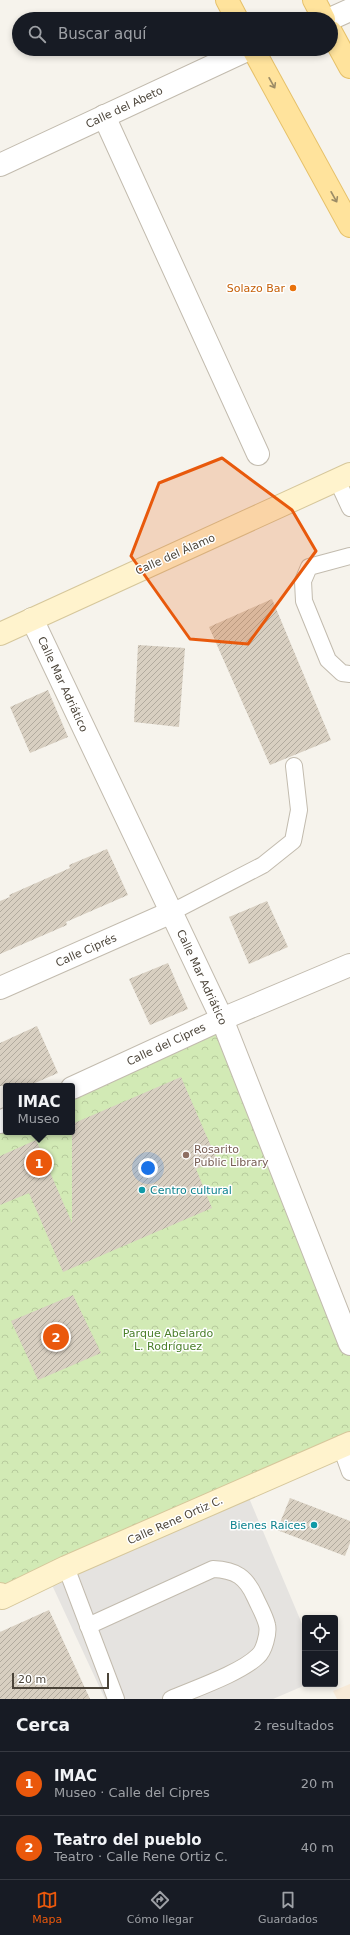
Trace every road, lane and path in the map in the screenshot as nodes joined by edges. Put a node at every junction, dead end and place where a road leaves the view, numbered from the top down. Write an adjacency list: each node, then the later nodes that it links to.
1 (227, 0): 4 (main road)
2 (314, 0): 5 (main road)
3 (350, 10): 6 (street)
4 (233, 12)
5 (320, 12)
6 (338, 15)
7 (338, 45): 10 (main road)
8 (234, 56): 11 (street, Calle del Abeto)
9 (257, 56): 13 (main road, one-way to 13)
10 (350, 67)
11 (104, 116): 12 (street, Calle del Abeto); 14 (street)
12 (0, 165)
13 (350, 226)
14 (258, 454)
15 (344, 477): 16 (lane); 18 (street, Calle del Álamo)
16 (350, 508)
17 (350, 556): 20 (lane)
18 (32, 619): 19 (street, Calle del Álamo); 22 (street, Calle Mar Adriático)
19 (0, 634)
20 (350, 674)
21 (294, 766): 22 (lane)
22 (172, 912): 24 (street, Calle Ciprés); 25 (street, Calle Mar Adriático)
23 (350, 965): 25 (street, Calle del Cipres)
24 (0, 988)
25 (222, 1019): 26 (street, Calle del Cipres); 27 (street, Calle Mar Adriático)
26 (75, 1087)
27 (350, 1344)
28 (346, 1445): 29 (lane); 30 (street, Calle Rene Ortiz C.)
29 (350, 1472)
30 (66, 1567): 31 (street, Calle Rene Ortiz C.); 32 (lane)
31 (1, 1596)
32 (88, 1626): 33 (lane); 34 (lane)
33 (116, 1699)
34 (171, 1699)

